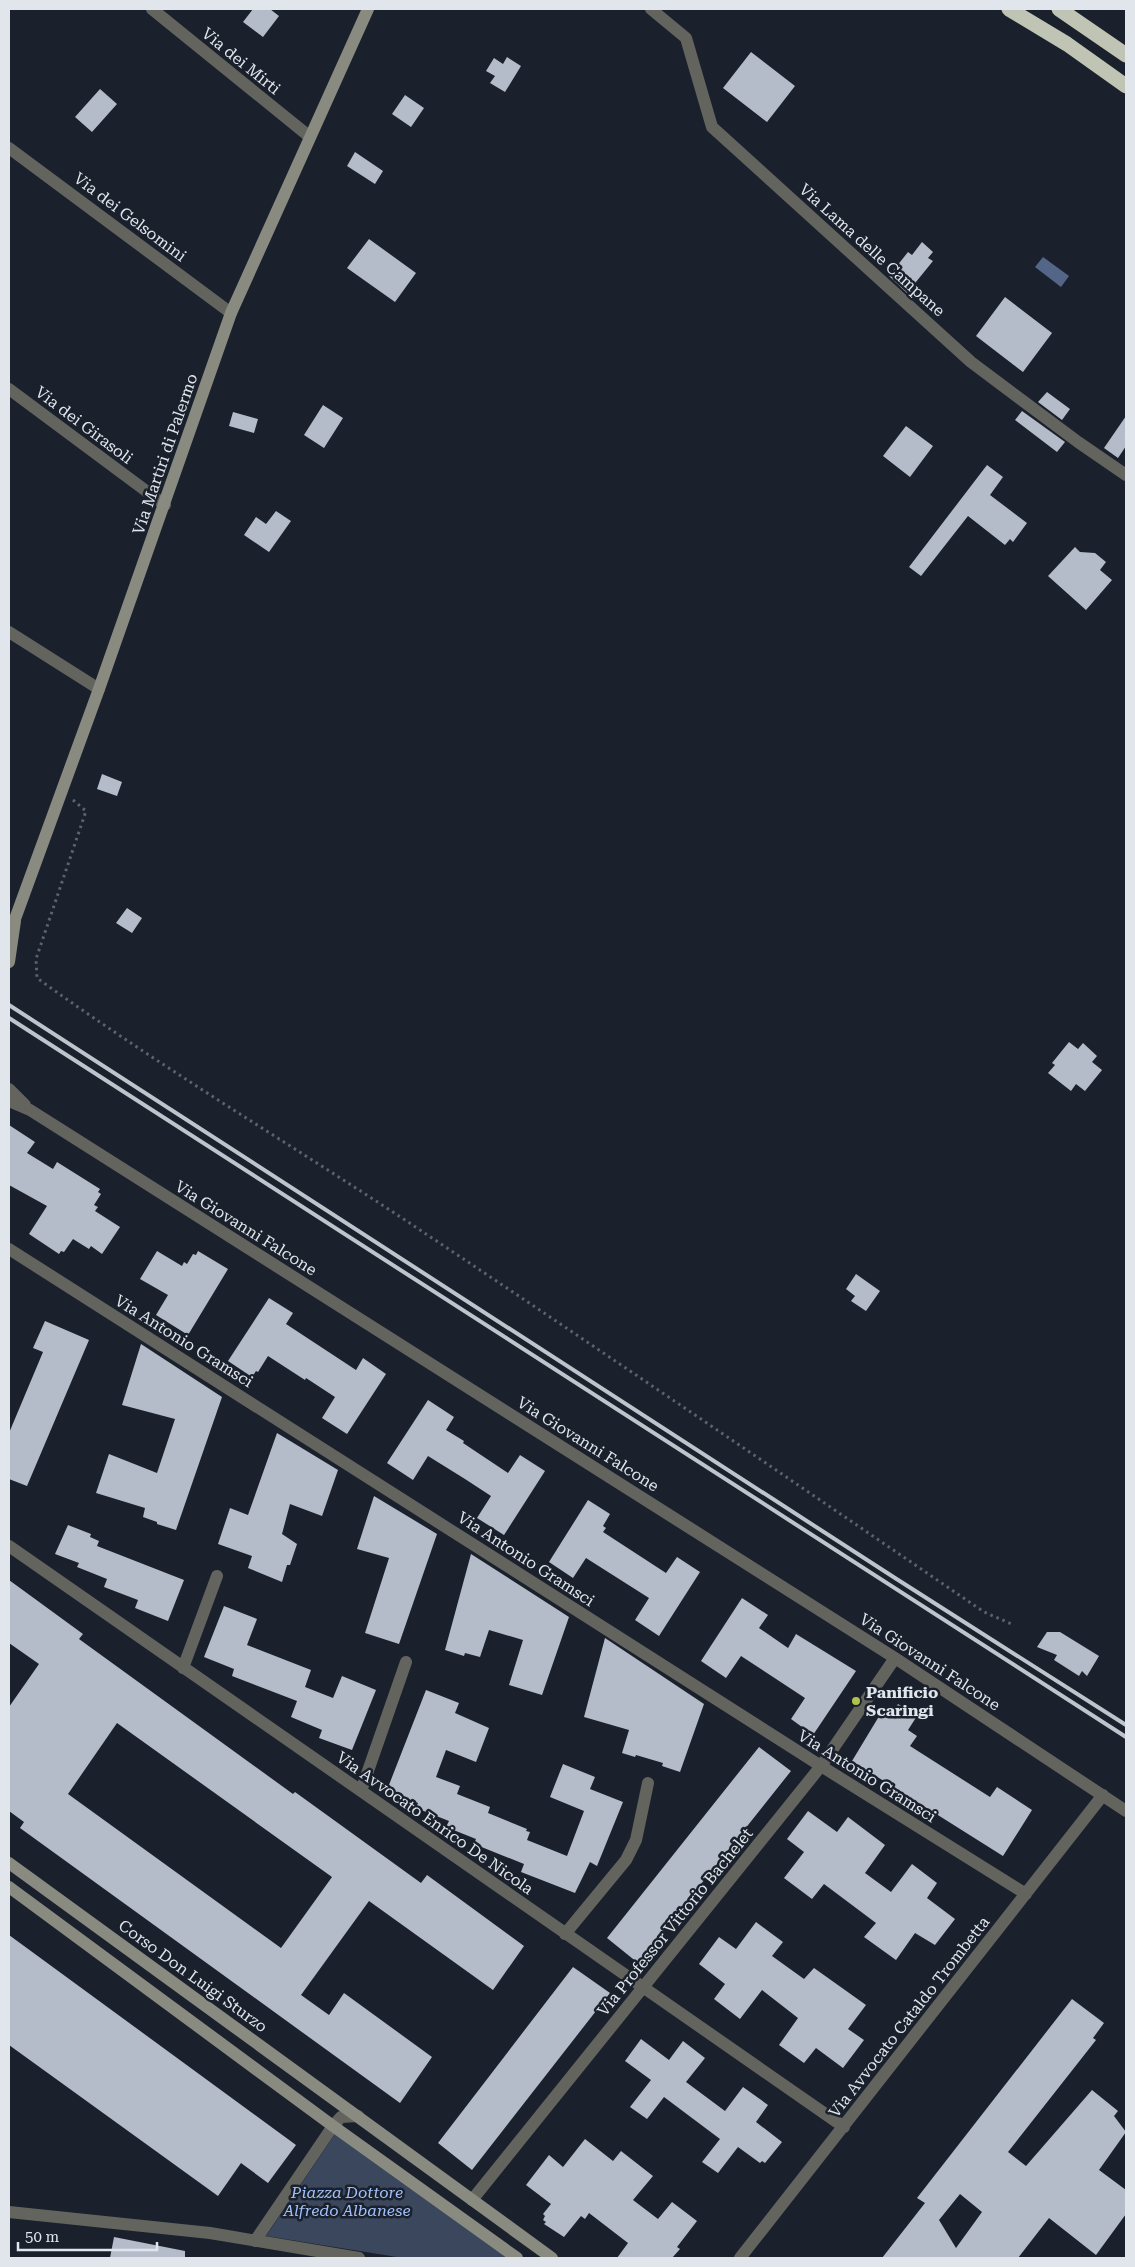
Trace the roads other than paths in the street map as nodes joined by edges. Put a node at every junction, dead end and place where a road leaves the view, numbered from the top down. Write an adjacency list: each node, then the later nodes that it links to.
1 (152, 9): 10 (street, Via dei Mirti)
2 (368, 9): 10 (street, Via Martiri di Palermo)
3 (651, 9): 14 (street, Via Lama delle Campane)
4 (1009, 9): 9 (highway)
5 (1059, 9): 7 (highway)
6 (1071, 9): 7 (highway)
7 (1102, 37): 8 (highway)
8 (1126, 55)
9 (1126, 86)
10 (310, 137): 12 (street, Via Martiri di Palermo)
11 (9, 148): 12 (street, Via dei Gelsomini)
12 (231, 313): 15 (street, Via Martiri di Palermo)
13 (9, 389): 15 (street, Via dei Girasoli)
14 (1126, 475)
15 (165, 505): 17 (street, Via Martiri di Palermo)
16 (9, 632): 17 (street)
17 (99, 689): 18 (street, Via Martiri di Palermo)
18 (12, 925): 19 (street, Via Martiri di Palermo)
19 (9, 962)
20 (9, 1089): 22 (street, Via Giovanni Falcone)
21 (9, 1101): 22 (street, Via Giovanni Falcone)
22 (30, 1110): 26 (street, Via Giovanni Falcone)
23 (9, 1249): 29 (street, Via Antonio Gramsci)
24 (9, 1546): 28 (street, Via Avvocato Enrico De Nicola)
25 (218, 1576): 28 (street)
26 (895, 1658): 29 (street, Via Professor Vittorio Bachelet); 32 (street, Via Giovanni Falcone)
27 (406, 1662): 31 (street)
28 (183, 1668): 31 (street, Via Avvocato Enrico De Nicola)
29 (821, 1766): 36 (street, Via Antonio Gramsci); 38 (street, Via Professor Vittorio Bachelet)
30 (648, 1783): 37 (street)
31 (361, 1791): 37 (street, Via Avvocato Enrico De Nicola)
32 (1103, 1795): 33 (street, Via Giovanni Falcone); 36 (street, Via Avvocato Cataldo Trombetta)
33 (1126, 1811)
34 (9, 1863): 39 (street, Corso Don Luigi Sturzo)
35 (9, 1887): 40 (street)
36 (1026, 1894): 41 (street, Via Avvocato Cataldo Trombetta)
37 (565, 1934): 38 (street, Via Avvocato Enrico De Nicola)
38 (642, 1988): 41 (street, Via Avvocato Enrico De Nicola); 42 (street, Via Professor Vittorio Bachelet)
39 (358, 2116): 40 (street); 42 (street)
40 (333, 2126): 44 (street); 46 (street)
41 (844, 2127): 48 (street, Via Avvocato Cataldo Trombetta)
42 (472, 2200): 47 (street)
43 (9, 2212): 44 (street)
44 (256, 2240): 45 (street)
45 (355, 2258)
46 (517, 2258)
47 (552, 2258)
48 (740, 2258)

